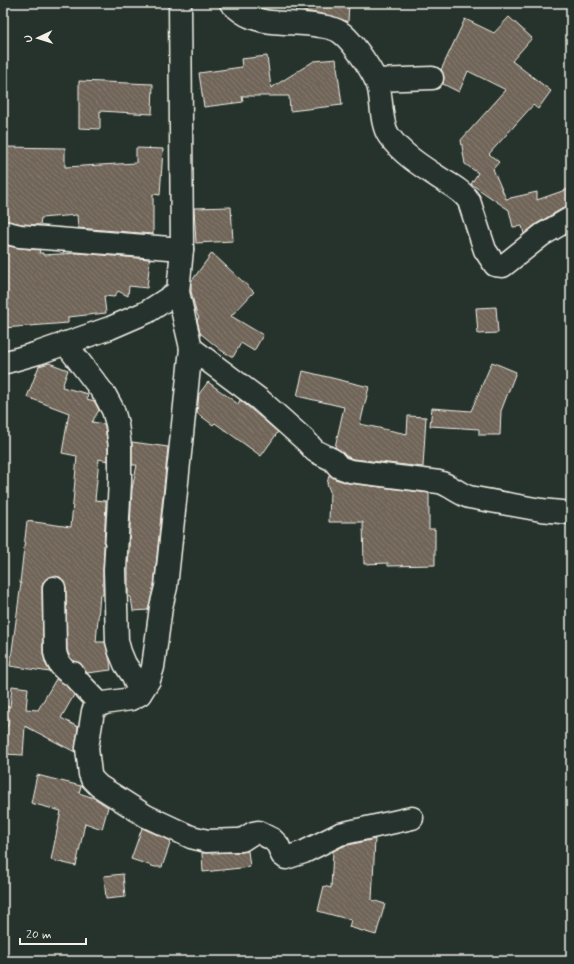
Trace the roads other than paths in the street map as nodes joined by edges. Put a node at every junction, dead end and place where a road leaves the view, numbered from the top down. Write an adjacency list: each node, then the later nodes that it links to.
1 (180, 3): 7 (street)
2 (231, 3): 4 (street)
3 (432, 78): 4 (street)
4 (376, 80): 5 (street)
5 (571, 218)
6 (3, 232): 7 (street)
7 (182, 249): 8 (street)
8 (178, 292): 9 (street); 10 (street)
9 (65, 343): 11 (street); 14 (street)
10 (191, 348): 12 (street); 14 (street)
11 (3, 364)
12 (571, 513)
13 (54, 588): 15 (street)
14 (140, 694): 15 (street)
15 (101, 705): 16 (street)
16 (412, 818)

